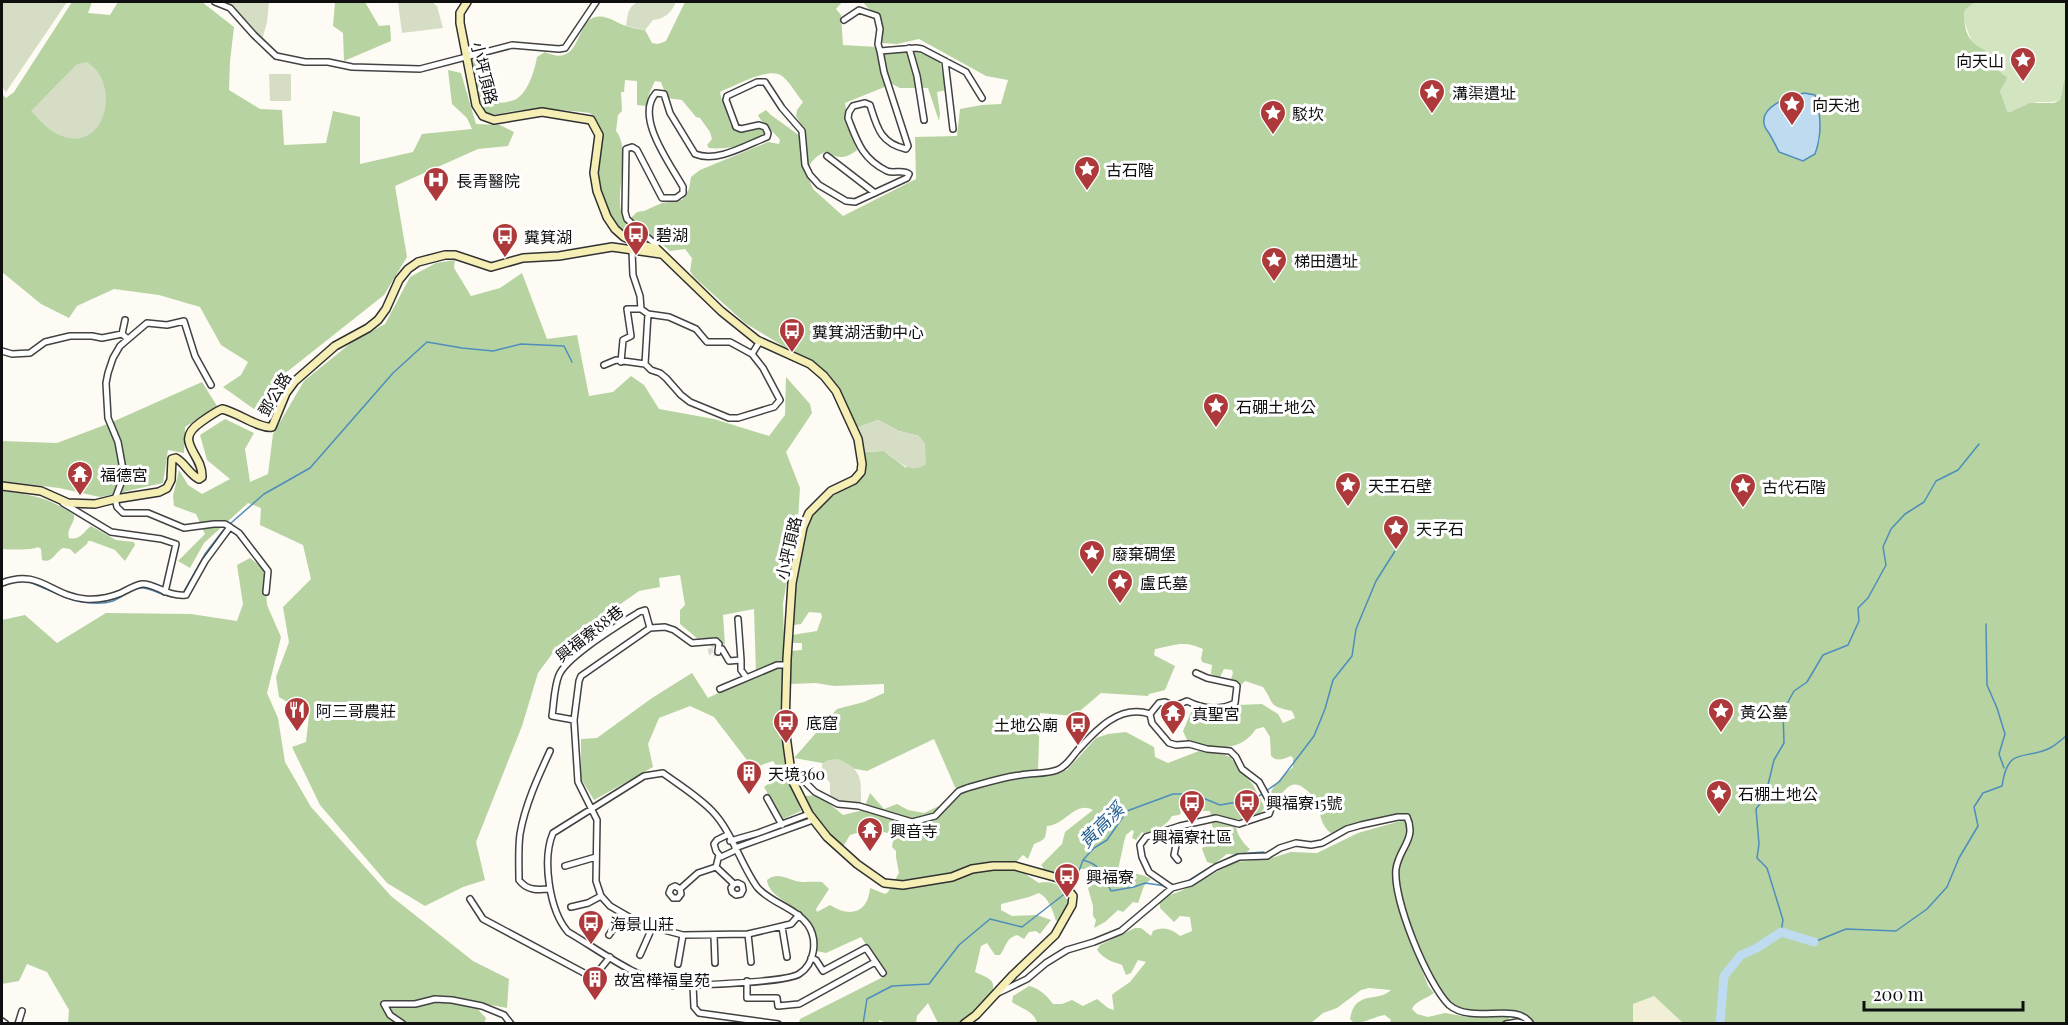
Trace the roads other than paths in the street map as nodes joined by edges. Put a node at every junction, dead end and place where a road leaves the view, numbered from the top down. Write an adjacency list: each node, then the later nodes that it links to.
1 (215, 2): 7 (street)
2 (467, 2): 7 (street, 小坪頂路)
3 (596, 2): 7 (street)
4 (844, 20): 6 (street)
5 (909, 48): 6 (street); 8 (street); 10 (street)
6 (880, 51): 13 (street)
7 (466, 57): 15 (street, 小坪頂路)
8 (945, 61): 9 (street); 11 (street)
9 (982, 98)
10 (924, 120)
11 (953, 129)
12 (827, 156): 13 (street)
13 (875, 193): 15 (street)
14 (632, 251): 15 (street, 鄧公路); 16 (street); 31 (street, 鄧公路)
15 (659, 251): 22 (street, 小坪頂路)
16 (641, 309): 17 (street); 26 (street)
17 (648, 314): 25 (street); 28 (street)
18 (125, 320): 19 (street)
19 (122, 334): 20 (street); 21 (street)
20 (114, 336): 23 (street); 24 (street)
21 (128, 339): 23 (street); 29 (street)
22 (760, 341): 25 (street); 40 (street, 小坪頂路)
23 (120, 346): 31 (street)
24 (2, 351)
25 (752, 354): 28 (street)
26 (621, 362): 27 (street); 28 (street)
27 (604, 364)
28 (645, 364)
29 (211, 385)
30 (2, 486): 32 (street, 鄧公路)
31 (115, 499): 32 (street, 鄧公路); 33 (street)
32 (59, 500): 35 (street)
33 (230, 527): 35 (street); 36 (street)
34 (2, 583): 35 (street)
35 (165, 592)
36 (266, 592)
37 (738, 619): 39 (street)
38 (650, 628): 39 (street); 45 (street, 興福寮88巷); 45 (street, 興福寮88巷)
39 (741, 660): 42 (street)
40 (787, 665): 42 (street); 47 (street, 小坪頂路)
41 (1196, 673): 44 (street)
42 (746, 677): 43 (street)
43 (720, 689)
44 (1150, 714): 47 (street); 51 (street)
45 (574, 720): 49 (street, 興福寮88巷)
46 (550, 751): 63 (street)
47 (790, 768): 50 (street, 小坪頂路)
48 (767, 798): 52 (street)
49 (592, 808): 53 (street); 57 (street, 興福寮88巷); 63 (street)
50 (811, 817): 52 (street); 87 (street, 小坪頂路)
51 (1180, 826): 58 (street); 62 (street)
52 (782, 827): 54 (street); 55 (street)
53 (727, 835): 54 (street); 56 (street)
54 (730, 841): 55 (street)
55 (736, 849): 56 (street); 69 (street)
56 (719, 855): 60 (street)
57 (596, 857): 59 (street); 65 (street, 興福寮88巷)
58 (1178, 860)
59 (565, 866)
60 (716, 867): 61 (street); 64 (street)
61 (734, 884)
62 (1172, 888): 87 (street); 99 (street)
63 (550, 889): 77 (street)
64 (680, 889)
65 (601, 896): 67 (street); 68 (street)
66 (470, 898): 77 (street)
67 (571, 907)
68 (623, 914): 71 (street); 73 (street)
69 (799, 915): 70 (street); 79 (street)
70 (782, 927): 72 (street); 78 (street)
71 (652, 928): 74 (street); 76 (street)
72 (748, 934): 75 (street); 80 (street)
73 (609, 935)
74 (683, 935): 75 (street); 83 (street)
75 (714, 936): 82 (street)
76 (640, 955)
77 (610, 957): 86 (street)
78 (787, 957)
79 (811, 958): 81 (street); 85 (street)
80 (751, 962)
81 (875, 962): 84 (street); 85 (street)
82 (715, 963)
83 (678, 964)
84 (883, 973)
85 (747, 981): 86 (street)
86 (693, 985): 90 (street)
87 (995, 995): 96 (street, 小坪頂路)
88 (22, 1011): 92 (street)
89 (2, 1021): 91 (street)
90 (748, 1022): 95 (street)
91 (6, 1023)
92 (18, 1023)
93 (403, 1023): 94 (street)
94 (511, 1023)
95 (778, 1023)
96 (964, 1023)
97 (1506, 1023): 98 (street)
98 (1525, 1023)
99 (1531, 1023)

